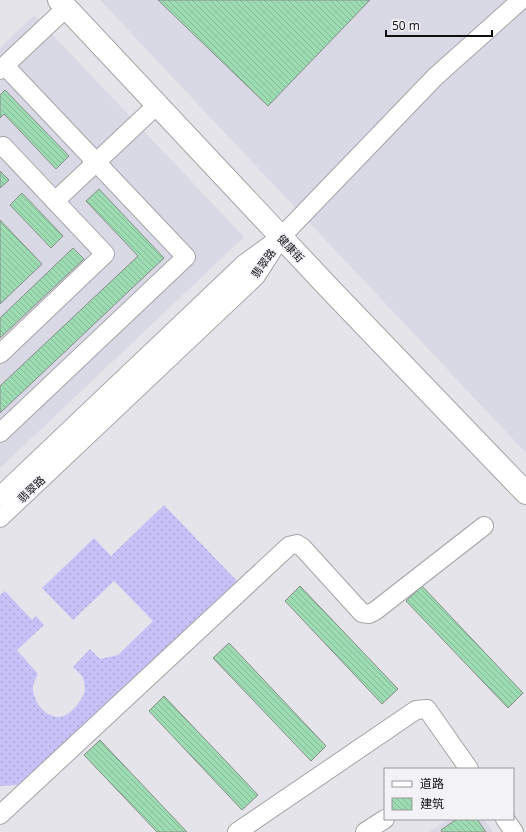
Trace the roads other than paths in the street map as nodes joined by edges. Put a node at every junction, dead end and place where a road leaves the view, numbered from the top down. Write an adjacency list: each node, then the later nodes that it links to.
1 (521, 0): 8 (street)
2 (62, 4): 3 (street); 4 (main road, 健康街)
3 (2, 68): 6 (street)
4 (157, 105): 6 (street); 8 (main road, 健康街)
5 (0, 148): 7 (street)
6 (96, 162): 7 (street); 10 (street)
7 (55, 201): 9 (street)
8 (281, 237): 11 (main road, 健康街); 12 (street, 翡翠路); 13 (street, 翡翠路)
9 (0, 354)
10 (0, 433)
11 (526, 493)
12 (0, 496)
13 (0, 518)
14 (484, 526): 16 (street)
15 (464, 767): 19 (street)
16 (0, 815)
17 (384, 820): 20 (street)
18 (506, 820): 21 (street)
19 (237, 832)
20 (365, 832)
21 (514, 832)

